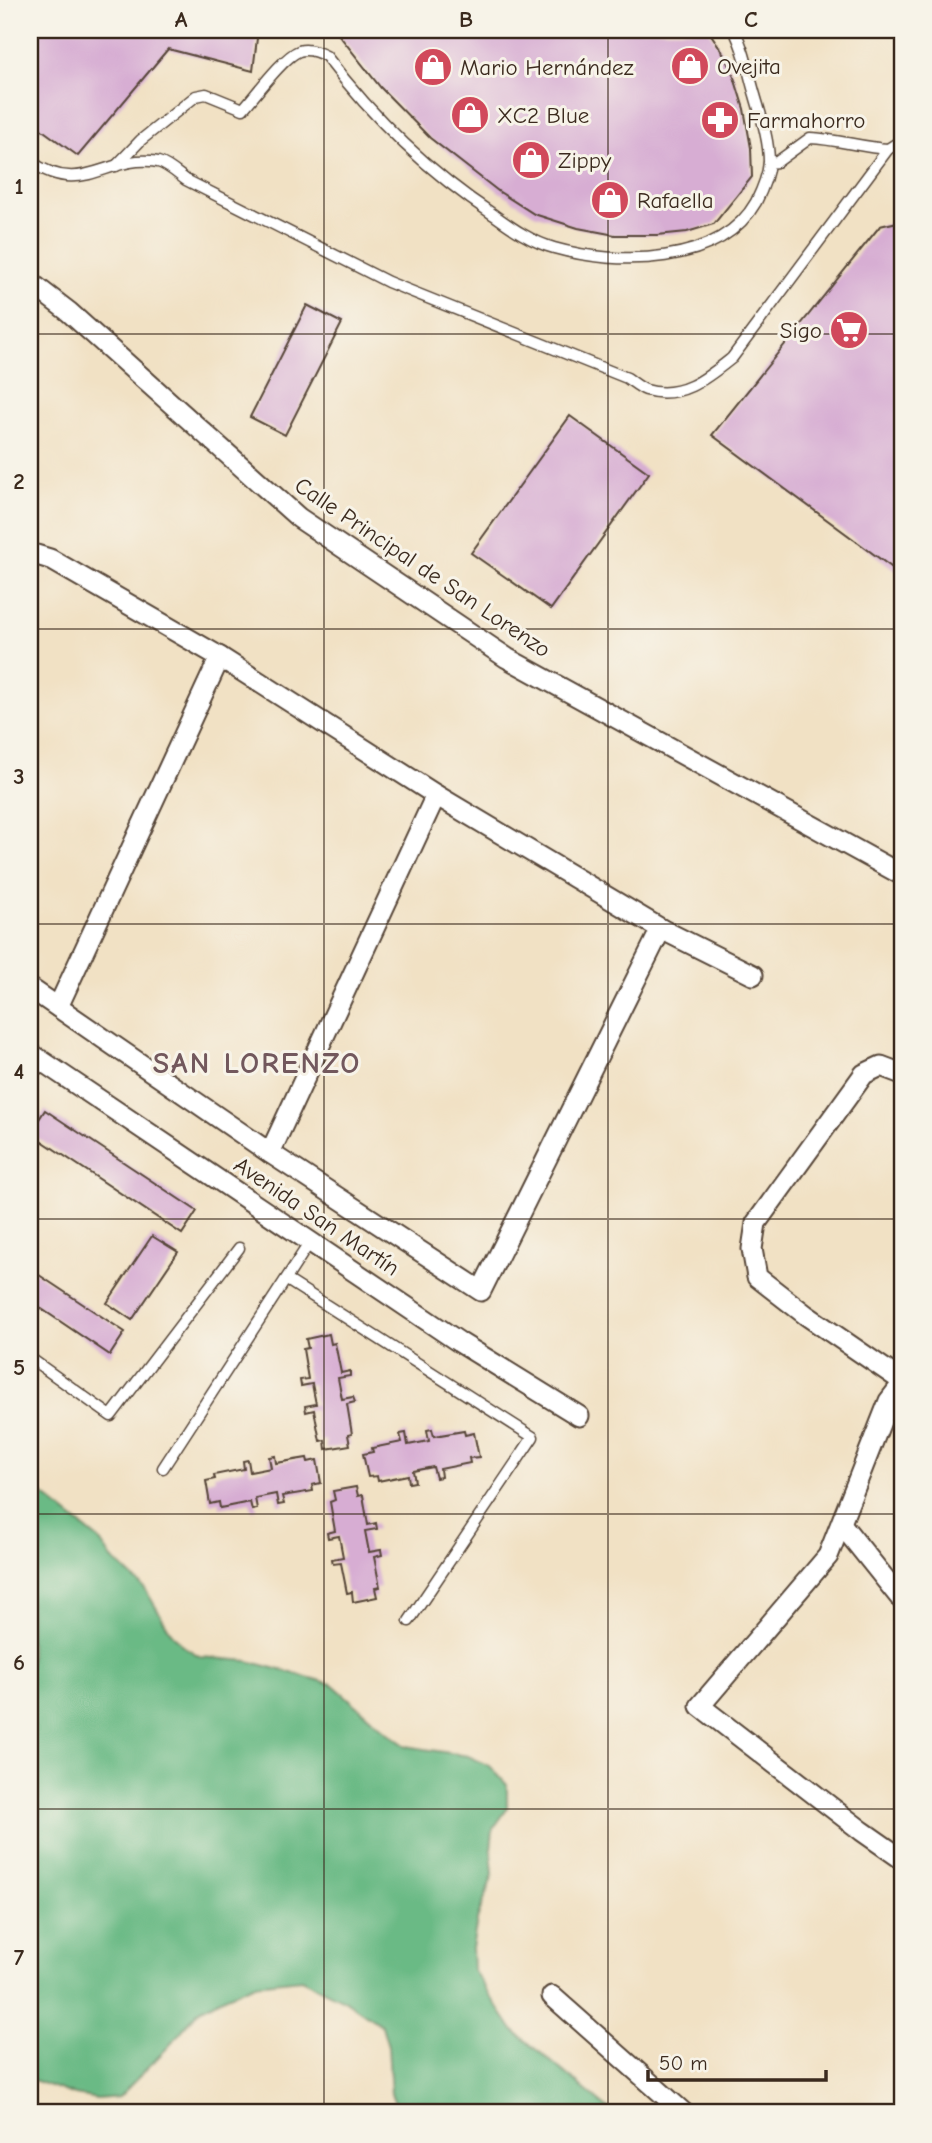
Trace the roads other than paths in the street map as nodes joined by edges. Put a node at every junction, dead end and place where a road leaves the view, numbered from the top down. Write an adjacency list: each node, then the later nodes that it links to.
1 (734, 30): 7 (lane)
2 (899, 30): 3 (lane)
3 (902, 37)
4 (902, 140): 5 (lane)
5 (887, 149): 7 (lane); 8 (lane)
6 (30, 161): 8 (lane)
7 (769, 163): 8 (lane)
8 (116, 166)
9 (30, 282): 13 (street, Calle Principal de San Lorenzo)
10 (30, 553): 11 (street)
11 (220, 657): 12 (street); 17 (street)
12 (436, 795): 14 (street); 20 (street)
13 (902, 875)
14 (661, 929): 15 (street); 20 (street)
15 (752, 975)
16 (30, 988): 17 (street)
17 (58, 1007): 20 (street)
18 (30, 1053): 21 (street, Avenida San Martín)
19 (902, 1074): 25 (street)
20 (270, 1153)
21 (310, 1242): 23 (lane); 26 (street, Avenida San Martín)
22 (239, 1248): 24 (lane)
23 (287, 1280): 27 (lane); 30 (lane)
24 (30, 1358)
25 (902, 1382): 28 (street)
26 (579, 1416)
27 (163, 1468)
28 (842, 1525): 29 (street); 31 (street)
29 (902, 1600)
30 (409, 1621)
31 (902, 1859)
32 (552, 1996): 33 (street)
33 (684, 2113)

